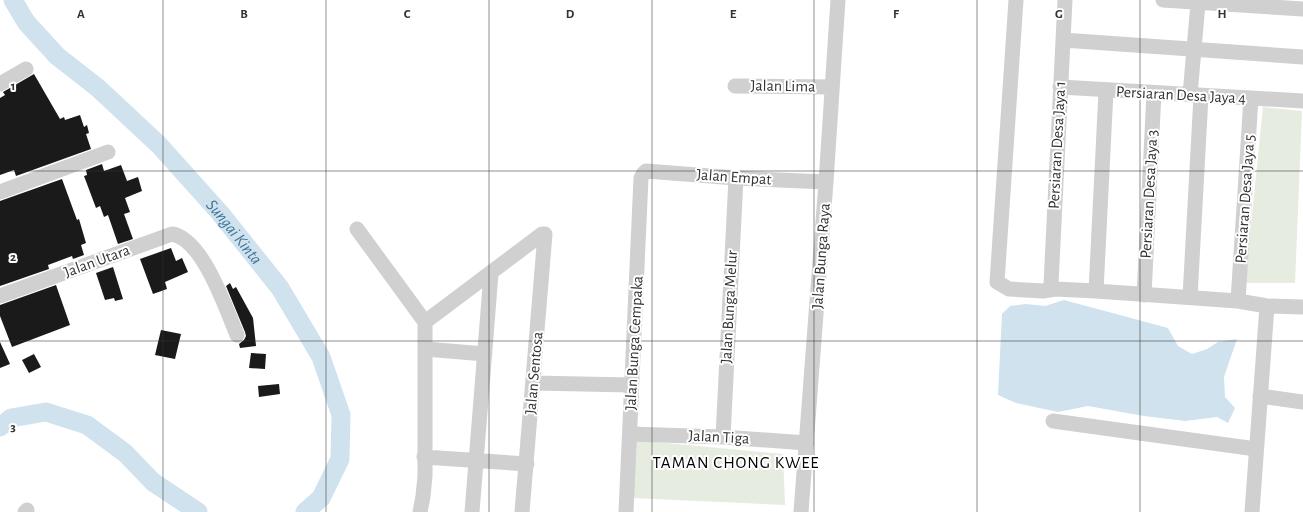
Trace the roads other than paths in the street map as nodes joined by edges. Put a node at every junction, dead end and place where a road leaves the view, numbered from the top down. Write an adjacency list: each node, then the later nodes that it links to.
1 (838, 0): 13 (street, Jalan Bunga Raya)
2 (1016, 0): 27 (street)
3 (1065, 0): 7 (street, Persiaran Desa Jaya 1)
4 (1163, 0): 5 (street)
5 (1198, 3): 6 (street); 8 (street)
6 (1303, 9)
7 (1063, 40): 8 (street); 14 (street, Persiaran Desa Jaya 1)
8 (1194, 48): 9 (street); 17 (street)
9 (1303, 57)
10 (26, 69): 11 (street)
11 (0, 84)
12 (735, 86): 13 (street, Jalan Lima)
13 (832, 87): 23 (street, Jalan Bunga Raya)
14 (1060, 87): 15 (street, Persiaran Desa Jaya 4); 27 (street, Persiaran Desa Jaya 1)
15 (1106, 91): 16 (street, Persiaran Desa Jaya 4); 28 (street)
16 (1154, 93): 17 (street, Persiaran Desa Jaya 4); 29 (street, Persiaran Desa Jaya 3)
17 (1195, 96): 18 (street, Persiaran Desa Jaya 4); 31 (street)
18 (1251, 98): 19 (street, Persiaran Desa Jaya 4); 32 (street, Persiaran Desa Jaya 5)
19 (1303, 101)
20 (108, 152): 24 (street)
21 (643, 174): 22 (street, Jalan Empat); 40 (street, Jalan Bunga Cempaka)
22 (736, 178): 23 (street, Jalan Empat); 45 (street, Jalan Bunga Melur)
23 (826, 182): 46 (street, Jalan Bunga Raya)
24 (0, 192)
25 (356, 229): 35 (street)
26 (491, 274): 35 (street); 38 (street); 39 (street, Jalan Sentosa)
27 (1055, 289): 28 (street)
28 (1096, 291): 29 (street)
29 (1144, 295): 31 (street)
30 (0, 296): 36 (street, Jalan Utara)
31 (1190, 297): 32 (street)
32 (1238, 301): 33 (street)
33 (1267, 306): 34 (street); 41 (street)
34 (1303, 307)
35 (425, 322): 37 (street)
36 (237, 335)
37 (425, 349): 38 (street); 48 (street)
38 (485, 354): 49 (street)
39 (533, 383): 40 (street); 50 (street, Jalan Sentosa)
40 (632, 386): 44 (street, Jalan Bunga Cempaka)
41 (1260, 396): 42 (street); 47 (street)
42 (1303, 402)
43 (1053, 421): 47 (street)
44 (630, 434): 45 (street, Jalan Tiga); 54 (street, Jalan Bunga Cempaka)
45 (723, 437): 46 (street, Jalan Tiga)
46 (807, 443): 55 (street, Jalan Bunga Raya)
47 (1256, 449): 56 (street)
48 (424, 457): 49 (street); 51 (street)
49 (476, 461): 50 (street); 52 (street)
50 (527, 464): 53 (street, Jalan Sentosa)
51 (420, 512)
52 (472, 512)
53 (522, 512)
54 (626, 512)
55 (801, 512)
56 (1252, 512)

